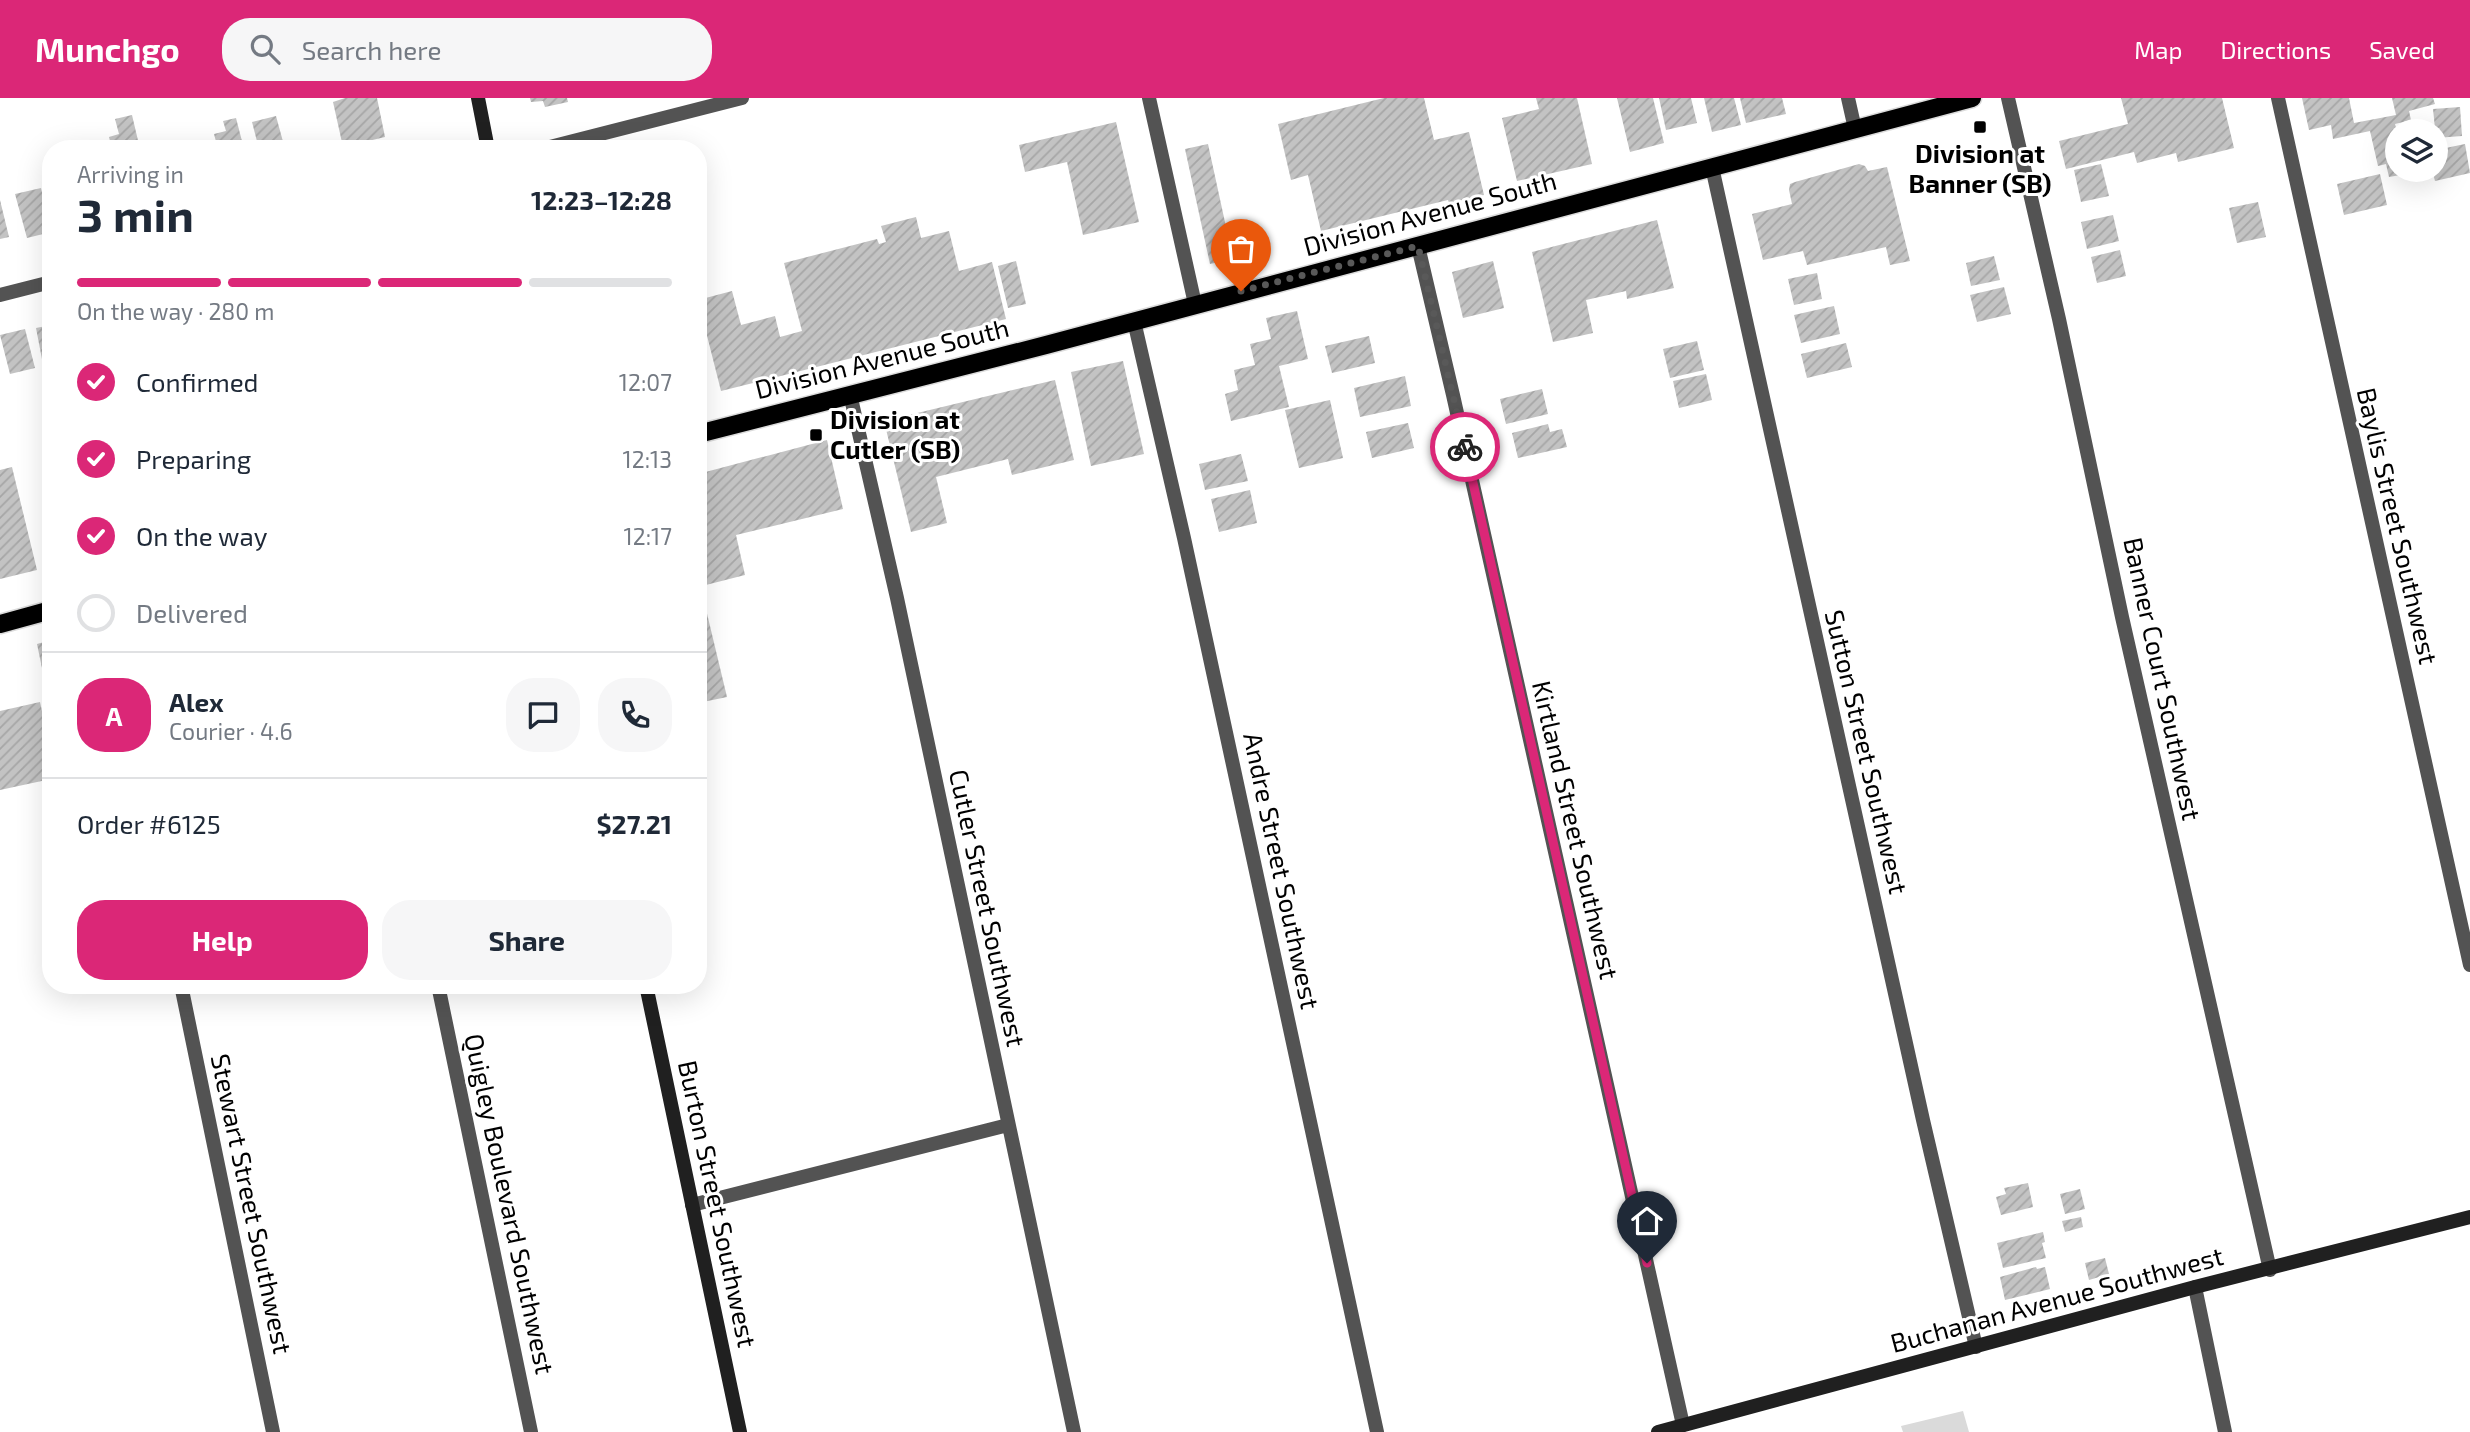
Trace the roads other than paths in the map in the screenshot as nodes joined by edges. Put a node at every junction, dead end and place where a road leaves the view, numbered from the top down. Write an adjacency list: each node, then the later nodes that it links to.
1 (478, 98): 9 (street)
2 (741, 98): 10 (street)
3 (1149, 98): 15 (street)
4 (1848, 98): 8 (street)
5 (1972, 98): 8 (main road, Division Avenue South)
6 (2008, 98): 28 (street, Banner Court Southwest)
7 (2278, 98): 21 (street, Baylis Street Southwest)
8 (1855, 129): 11 (main road, Division Avenue South)
9 (486, 140)
10 (577, 140)
11 (1712, 167): 12 (main road, Division Avenue South); 30 (street, Sutton Street Southwest)
12 (1418, 246): 15 (main road, Division Avenue South); 31 (street, Kirtland Street Southwest)
13 (42, 284): 14 (street)
14 (0, 295)
15 (1195, 304): 16 (main road, Division Avenue South)
16 (1134, 321): 17 (main road, Division Avenue South); 36 (street, Andre Street Southwest)
17 (850, 394): 18 (main road, Division Avenue South); 25 (street, Cutler Street Southwest)
18 (707, 432)
19 (42, 612): 20 (main road)
20 (0, 624)
21 (2470, 965)
22 (183, 994): 32 (street, Stewart Street Southwest)
23 (440, 994): 33 (street, Quigley Boulevard Southwest)
24 (648, 994): 26 (street, Burton Street Southwest)
25 (1007, 1125): 26 (street); 35 (street, Cutler Street Southwest)
26 (692, 1205): 34 (street, Burton Street Southwest)
27 (2470, 1217): 28 (street, Buchanan Avenue Southwest)
28 (2270, 1270): 29 (street, Buchanan Avenue Southwest)
29 (2195, 1287): 30 (street, Buchanan Avenue Southwest); 38 (street)
30 (1976, 1347): 31 (street, Buchanan Avenue Southwest)
31 (1683, 1425): 37 (street, Buchanan Avenue Southwest)
32 (273, 1432)
33 (531, 1432)
34 (740, 1432)
35 (1074, 1432)
36 (1377, 1432)
37 (1658, 1432)
38 (2225, 1432)

